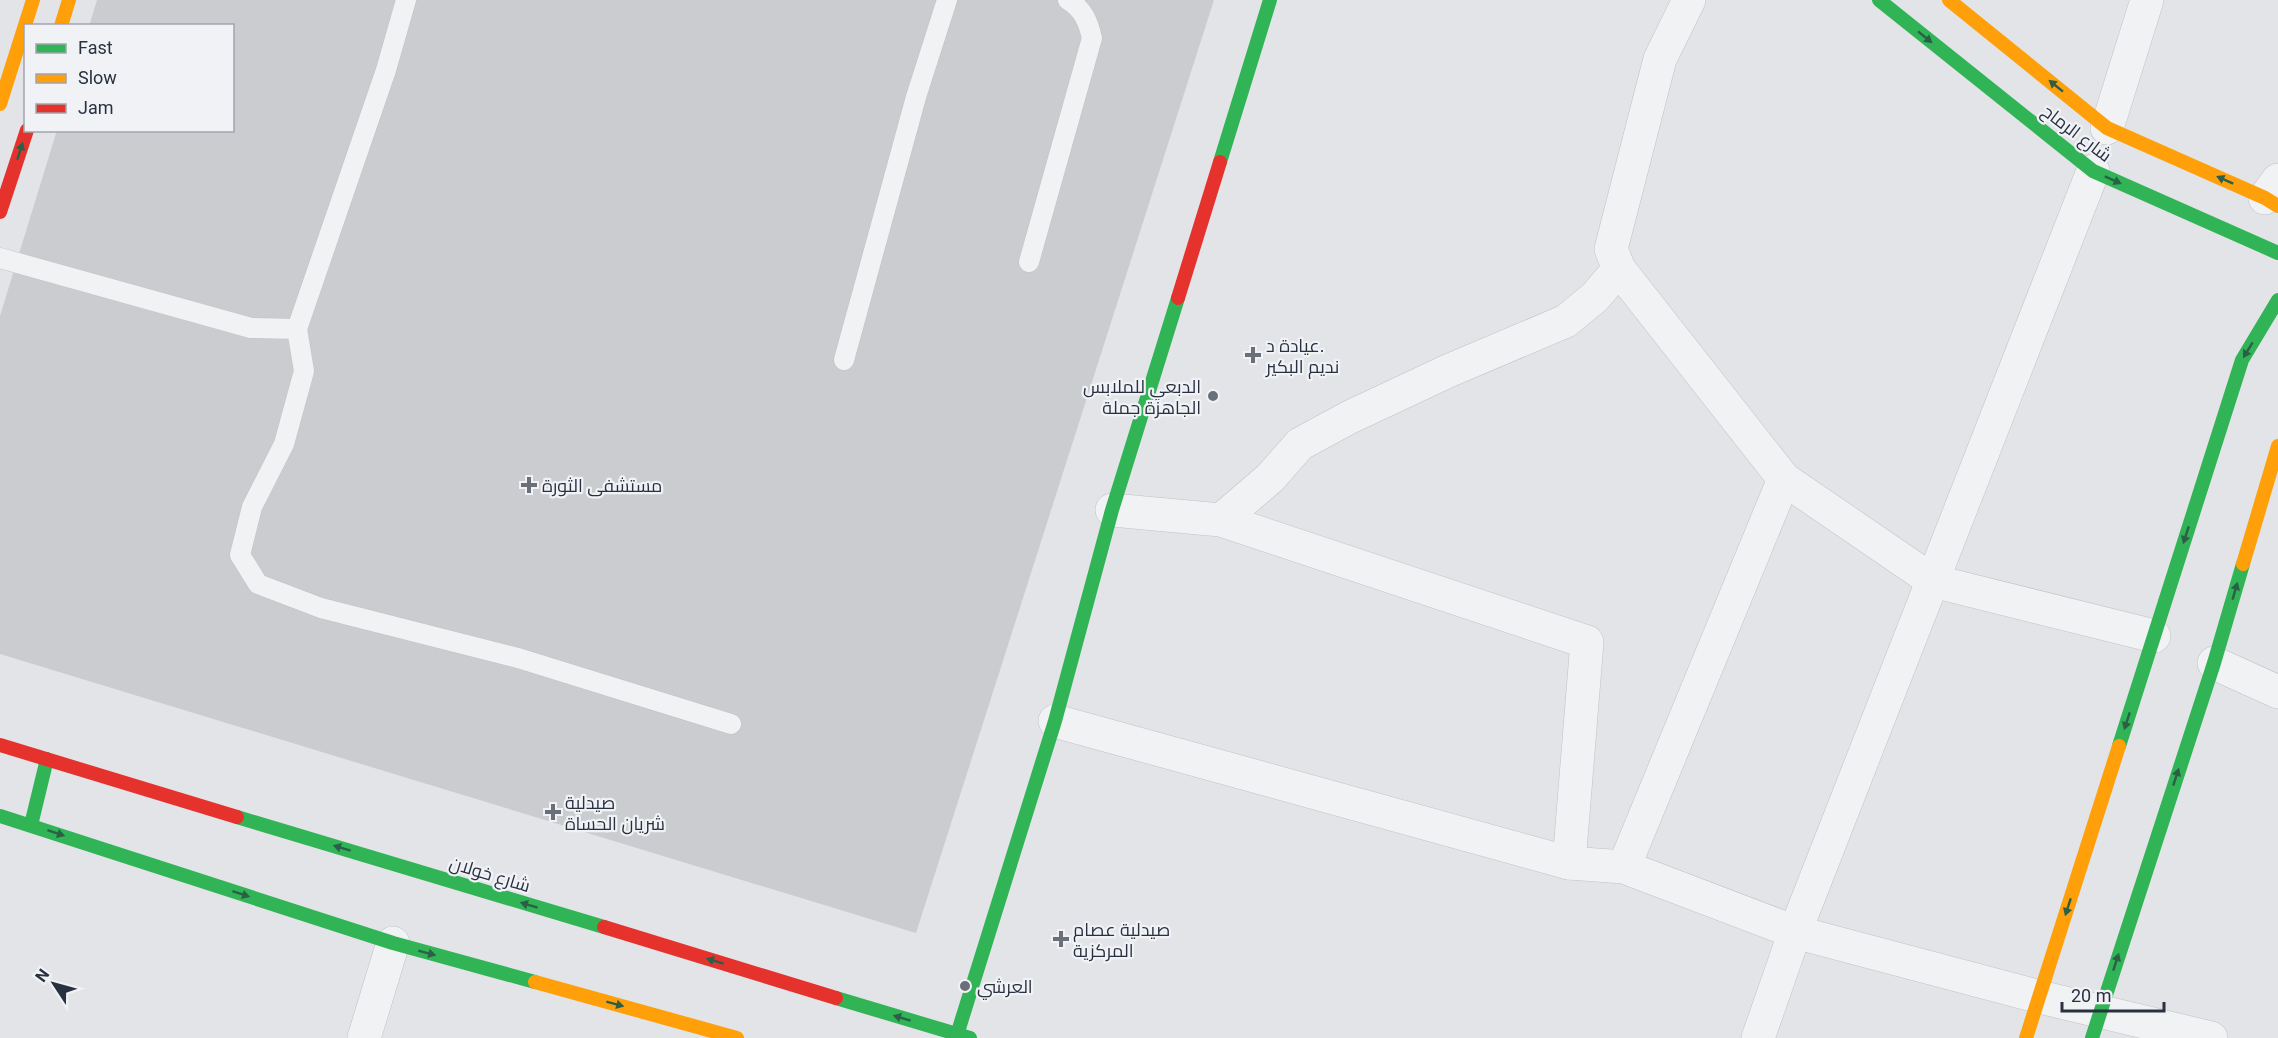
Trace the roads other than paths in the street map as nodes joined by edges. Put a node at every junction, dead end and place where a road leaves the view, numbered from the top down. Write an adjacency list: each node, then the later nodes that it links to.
1 (33, 0): 11 (street)
2 (69, 0): 12 (street)
3 (406, 0): 25 (lane)
4 (947, 0): 26 (lane)
5 (1068, 0): 22 (lane)
6 (1270, 0): 29 (street)
7 (1689, 0): 23 (street)
8 (1880, 0): 17 (street, شارع الرماح, one-way to 17)
9 (1949, 0): 16 (street, شارع الرماح, one-way to 9)
10 (2147, 0): 16 (street)
11 (25, 24)
12 (62, 24)
13 (24, 28): 14 (street)
14 (0, 104)
15 (26, 132): 19 (street, one-way to 15)
16 (2106, 133): 18 (street, شارع الرماح, one-way to 16)
17 (2095, 165): 20 (street, شارع الرماح, one-way to 20); 31 (street)
18 (2274, 195)
19 (0, 212)
20 (2278, 254)
21 (0, 258): 25 (lane)
22 (1029, 262)
23 (1618, 269): 28 (street); 30 (street)
24 (2278, 300): 32 (street, one-way to 32)
25 (297, 329): 36 (lane)
26 (844, 360)
27 (2278, 446): 33 (street, one-way to 27)
28 (1784, 479): 31 (street); 42 (street)
29 (1112, 510): 30 (street); 35 (street)
30 (1221, 520): 41 (street)
31 (1933, 581): 32 (street); 43 (street)
32 (2154, 636): 45 (street, one-way to 45)
33 (2214, 663): 34 (street); 46 (street, one-way to 33)
34 (2278, 692)
35 (1055, 721): 41 (street); 47 (street)
36 (730, 724)
37 (0, 745): 38 (street, شارع خولان)
38 (47, 759): 40 (street); 47 (street, شارع خولان, one-way to 38)
39 (0, 816): 40 (street)
40 (31, 825): 44 (street, one-way to 44)
41 (1569, 863): 42 (street)
42 (1624, 867): 43 (street)
43 (1795, 932): 45 (street); 50 (street)
44 (393, 943): 48 (street); 49 (street, one-way to 49)
45 (2040, 997): 46 (street); 51 (street)
46 (2096, 1024): 52 (street)
47 (962, 1037)
48 (364, 1038)
49 (737, 1038)
50 (1758, 1038)
51 (2026, 1038)
52 (2211, 1038)

